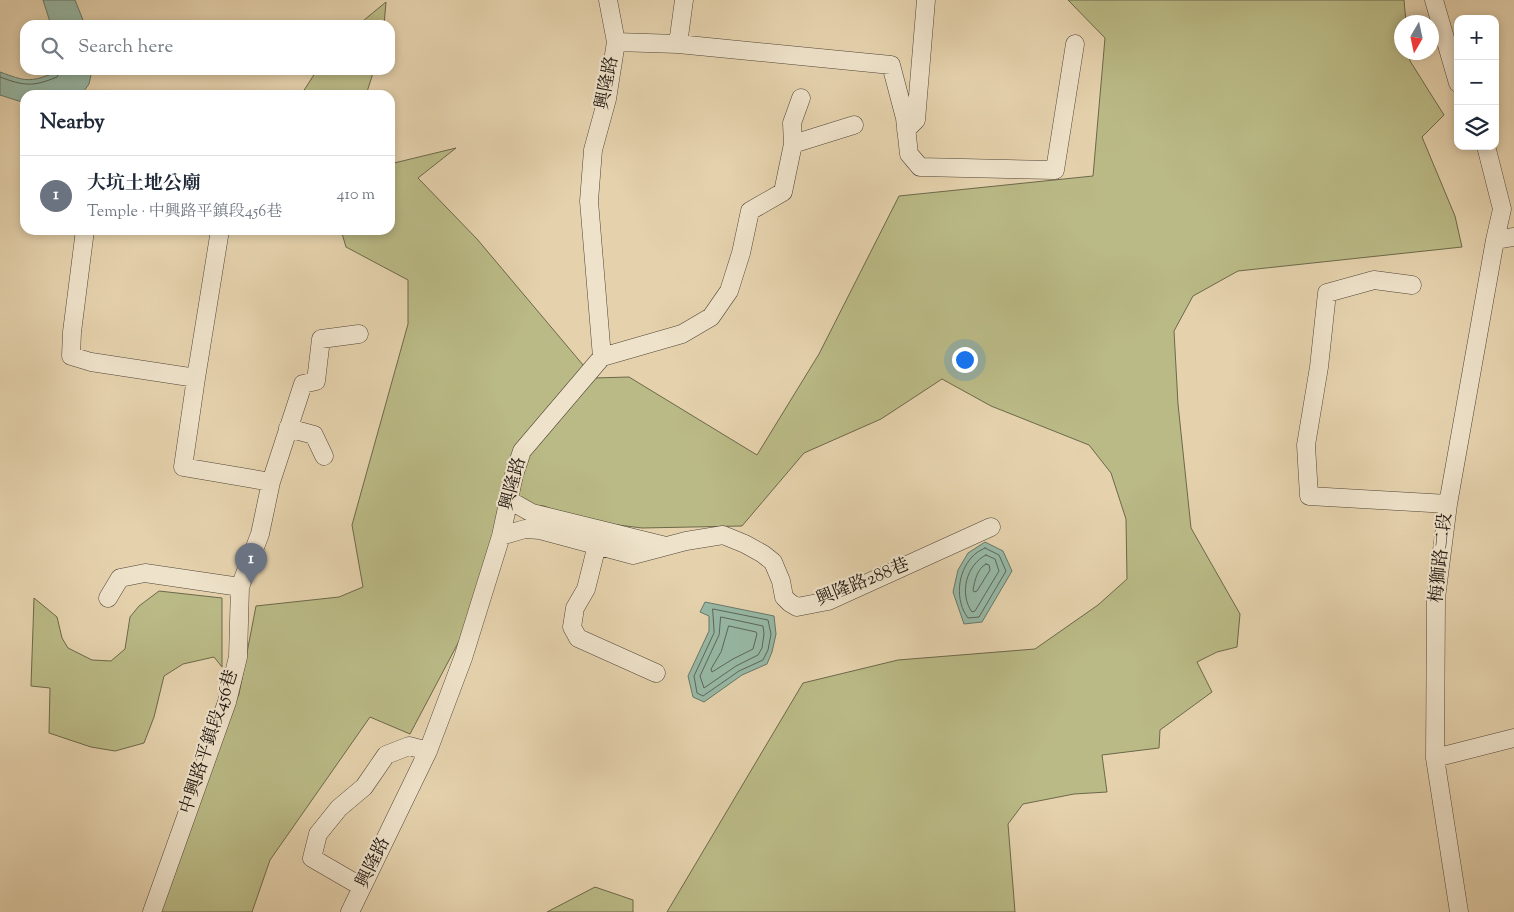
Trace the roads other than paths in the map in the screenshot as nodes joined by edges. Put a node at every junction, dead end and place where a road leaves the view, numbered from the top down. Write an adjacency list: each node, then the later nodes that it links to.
1 (608, 0): 7 (street, 興隆路)
2 (684, 0): 8 (street)
3 (926, 0): 13 (street)
4 (1434, 0): 10 (street)
5 (1446, 0): 6 (street)
6 (1454, 28)
7 (616, 42): 8 (street); 24 (street, 興隆路)
8 (678, 44): 13 (street)
9 (1075, 44): 13 (street)
10 (1454, 70)
11 (801, 98): 14 (street)
12 (854, 125): 14 (street)
13 (906, 130)
14 (793, 144): 24 (street)
15 (1476, 150): 21 (street)
16 (1487, 150): 21 (street)
17 (1514, 212): 21 (street, 梅獅路二段)
18 (84, 235): 25 (street)
19 (219, 235): 25 (street)
20 (1514, 237): 21 (street)
21 (1495, 240): 30 (street, 梅獅路二段)
22 (1412, 285): 30 (street)
23 (359, 334): 26 (street, 中興路平鎮段456巷)
24 (602, 358): 29 (street, 興隆路)
25 (196, 378): 28 (street)
26 (288, 428): 27 (street); 28 (street, 中興路平鎮段456巷)
27 (324, 456)
28 (270, 482): 35 (street, 中興路平鎮段456巷)
29 (509, 500): 32 (street, 興隆路); 34 (street)
30 (1448, 504): 40 (street, 梅獅路二段)
31 (991, 527): 34 (street, 興隆路288巷)
32 (501, 536): 33 (street, 興隆路288巷); 39 (street, 興隆路)
33 (597, 544): 34 (street, 興隆路288巷); 37 (street)
34 (666, 546)
35 (240, 587): 36 (street); 42 (street, 中興路平鎮段456巷)
36 (108, 598)
37 (656, 674)
38 (1514, 738): 40 (street)
39 (428, 751): 41 (street, 興隆路); 41 (street)
40 (1435, 758): 44 (street, 梅獅路二段)
41 (362, 887): 43 (street, 興隆路)
42 (152, 912)
43 (350, 912)
44 (1459, 912)

